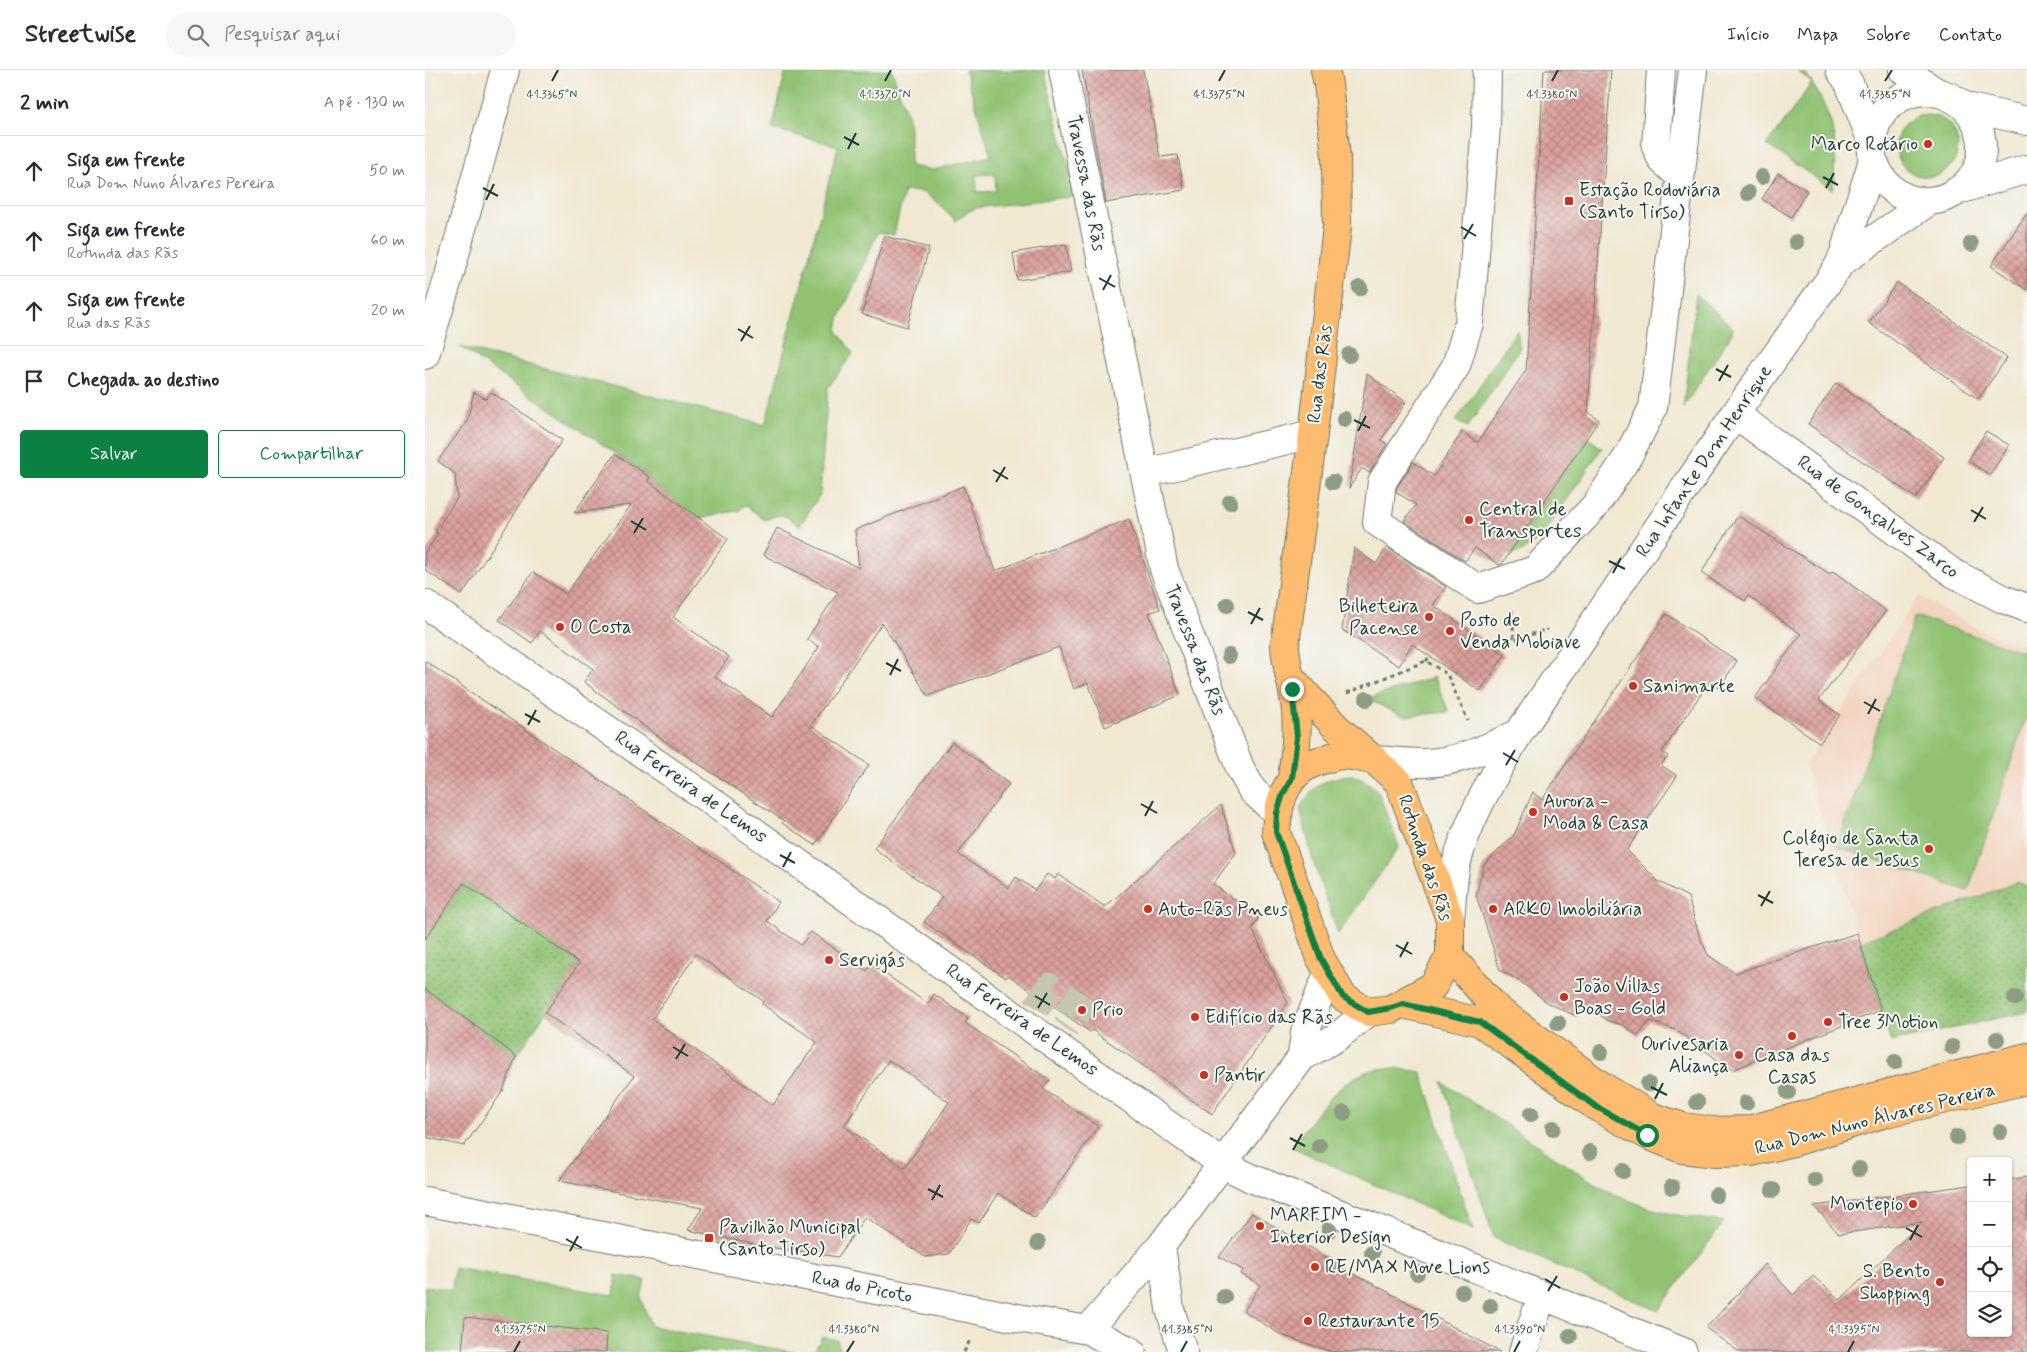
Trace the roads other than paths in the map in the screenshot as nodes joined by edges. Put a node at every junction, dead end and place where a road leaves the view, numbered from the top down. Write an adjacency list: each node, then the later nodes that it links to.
1 (505, 70): 18 (street)
2 (1063, 70): 21 (street, Travessa das Rãs)
3 (1325, 70): 20 (main road, Rua das Rãs)
4 (1487, 70): 14 (street)
5 (1661, 70): 14 (street)
6 (1693, 70): 14 (street)
7 (1840, 70): 12 (street)
8 (1903, 70): 9 (street)
9 (1935, 91): 10 (street); 12 (street)
10 (1966, 107): 11 (street); 15 (street)
11 (2027, 121)
12 (1872, 150): 16 (street); 17 (street)
13 (2027, 169): 15 (street)
14 (1680, 176)
15 (1962, 189): 16 (street)
16 (1928, 202): 17 (street)
17 (1840, 263): 19 (street, Rua Infante Dom Henrique)
18 (425, 355)
19 (1735, 414): 23 (street, Rua de Gonçalves Zarco); 25 (street, Rua Infante Dom Henrique)
20 (1313, 434): 21 (street); 24 (main road, Rua das Rãs)
21 (1145, 473): 28 (street, Travessa das Rãs)
22 (425, 604): 37 (street, Rua Ferreira de Lemos)
23 (2027, 608)
24 (1289, 677): 26 (main road); 27 (main road, Rua das Rãs)
25 (1519, 732): 26 (street, Rua Infante Dom Henrique); 29 (street, Rua Infante Dom Henrique)
26 (1375, 760): 27 (main road); 29 (main road, Rotunda das Rãs)
27 (1292, 778): 28 (main road)
28 (1277, 813): 31 (main road)
29 (1450, 919): 30 (main road, Rotunda das Rãs)
30 (1451, 956): 32 (main road); 35 (main road, Rua Dom Nuno Álvares Pereira)
31 (1328, 974): 33 (main road); 34 (street)
32 (1403, 1004): 33 (main road); 36 (main road, Rua Dom Nuno Álvares Pereira)
33 (1368, 1012): 34 (street)
34 (1302, 1056): 37 (street)
35 (2027, 1057)
36 (2027, 1080)
37 (1223, 1164): 39 (street); 40 (street, Rua Ferreira de Lemos)
38 (425, 1201): 41 (street, Rua do Picoto)
39 (1161, 1246): 41 (street); 43 (street)
40 (1542, 1295): 44 (street); 45 (street, Rua Ferreira de Lemos)
41 (1088, 1330): 42 (street, Rua do Picoto)
42 (1132, 1352)
43 (1183, 1352)
44 (1523, 1352)
45 (1683, 1352)

